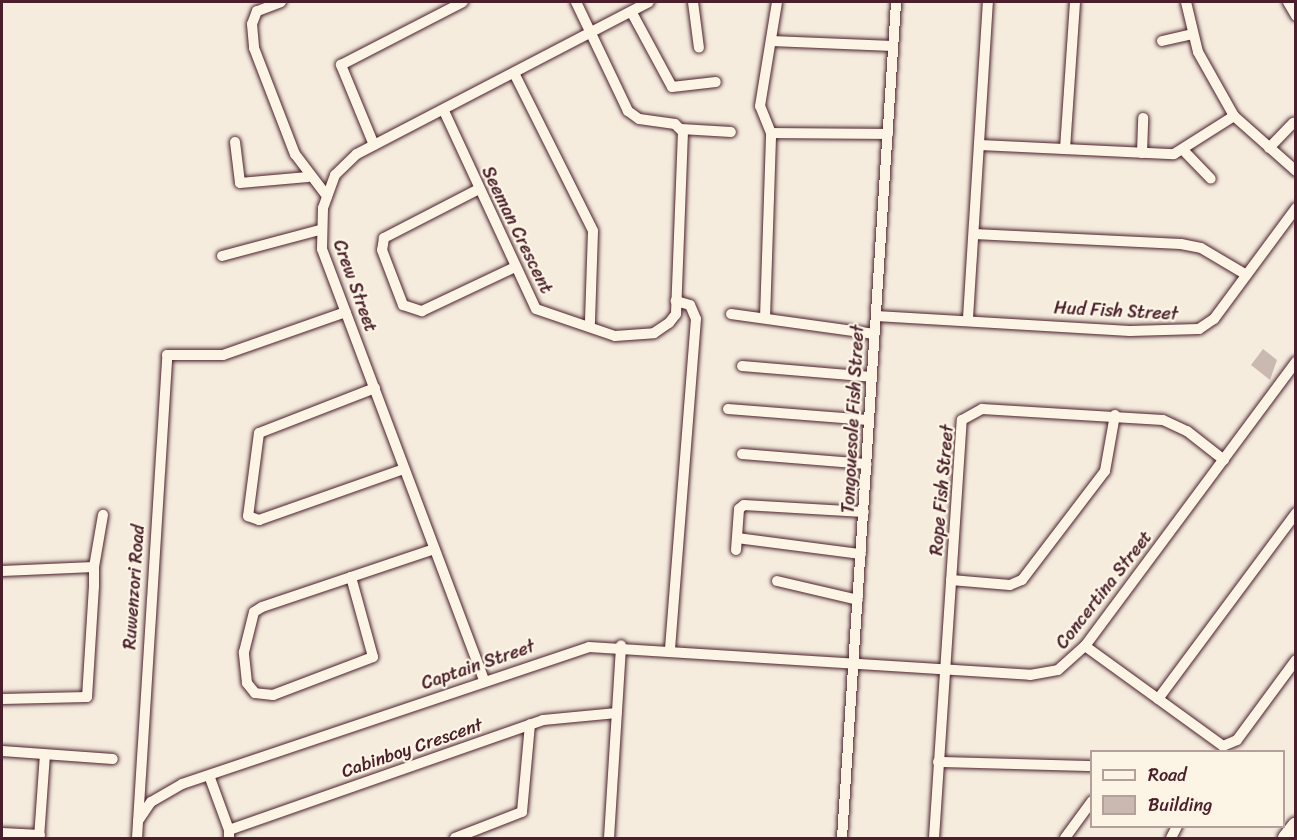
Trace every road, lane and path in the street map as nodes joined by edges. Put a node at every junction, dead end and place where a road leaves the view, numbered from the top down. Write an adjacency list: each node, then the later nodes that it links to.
1 (281, 2): 12 (street)
2 (463, 2): 32 (street)
3 (576, 2): 16 (street)
4 (649, 2): 13 (street, Crew Street)
5 (693, 2): 20 (street)
6 (777, 2): 17 (street)
7 (896, 2): 19 (street, Tongouesole Fish Street)
8 (988, 2): 33 (street)
9 (1076, 2): 35 (street)
10 (1186, 2): 15 (street)
11 (1288, 2): 14 (street)
12 (262, 4): 39 (street)
13 (632, 13): 16 (street, Crew Street); 22 (street)
14 (1296, 16)
15 (1192, 34): 18 (street); 24 (street)
16 (591, 36): 21 (street, Crew Street); 27 (street)
17 (771, 41): 19 (street); 29 (street)
18 (1162, 41)
19 (893, 46): 30 (street, Tongouesole Fish Street)
20 (699, 48)
21 (514, 75): 23 (street, Crew Street); 55 (street)
22 (716, 82)
23 (444, 111): 32 (street, Crew Street); 41 (street, Seeman Crescent)
24 (1234, 116): 34 (street); 36 (street)
25 (1143, 118): 37 (street)
26 (1293, 123): 34 (street)
27 (678, 126): 28 (street); 49 (street, Seeman Crescent)
28 (731, 132)
29 (771, 133): 30 (street); 53 (street)
30 (888, 134): 52 (street, Tongouesole Fish Street)
31 (235, 142): 39 (street)
32 (374, 145): 42 (street, Crew Street)
33 (980, 145): 35 (street); 45 (street)
34 (1269, 148): 38 (street)
35 (1065, 149): 37 (street)
36 (1185, 152): 37 (street); 40 (street)
37 (1142, 153)
38 (1296, 171)
39 (309, 177): 42 (street)
40 (1211, 179)
41 (477, 190): 47 (street, Seeman Crescent); 47 (street)
42 (327, 196): 44 (street, Crew Street)
43 (1296, 208): 48 (street, Hud Fish Street)
44 (320, 230): 46 (street); 50 (street, Crew Street)
45 (974, 234): 48 (street); 54 (street)
46 (222, 256)
47 (515, 267): 55 (street, Seeman Crescent)
48 (1245, 274): 54 (street, Hud Fish Street)
49 (676, 300): 55 (street, Seeman Crescent); 83 (street)
50 (346, 312): 60 (street, Crew Street); 99 (street, Ruwenzori Road)
51 (731, 314): 53 (street)
52 (876, 316): 54 (street, Hud Fish Street); 56 (street, Tongouesole Fish Street)
53 (765, 318): 56 (street)
54 (968, 318)
55 (590, 323)
56 (875, 334): 59 (street, Tongouesole Fish Street)
57 (1296, 362): 65 (street, Concertina Street)
58 (742, 366): 59 (street)
59 (872, 377): 63 (street, Tongouesole Fish Street)
60 (375, 388): 67 (street, Crew Street); 67 (street)
61 (728, 409): 63 (street)
62 (1115, 415): 65 (street, Rope Fish Street); 78 (street); 78 (street, Rope Fish Street)
63 (869, 420): 66 (street, Tongouesole Fish Street)
64 (742, 454): 66 (street)
65 (1224, 460): 82 (street, Concertina Street)
66 (867, 464): 68 (street, Tongouesole Fish Street)
67 (404, 469): 72 (street, Crew Street)
68 (864, 512): 71 (street); 74 (street, Tongouesole Fish Street)
69 (1296, 513): 89 (street)
70 (103, 515): 75 (street)
71 (737, 538): 73 (street); 74 (street)
72 (434, 549): 77 (street); 87 (street, Crew Street)
73 (736, 549)
74 (861, 554): 80 (street, Tongouesole Fish Street)
75 (94, 567): 76 (street); 88 (street)
76 (2, 571)
77 (351, 577): 77 (street)
78 (951, 580): 86 (street, Rope Fish Street)
79 (777, 581): 80 (street)
80 (858, 600): 85 (street, Tongouesole Fish Street)
81 (621, 645): 83 (street, Captain Street); 87 (street, Captain Street); 90 (street)
82 (1085, 646): 86 (street, Concertina Street); 89 (street)
83 (670, 649): 85 (street, Captain Street)
84 (1296, 660): 89 (street)
85 (855, 663): 86 (street, Concertina Street); 107 (street, Tongouesole Fish Street)
86 (944, 670): 95 (street, Rope Fish Street)
87 (484, 680): 97 (street, Captain Street)
88 (2, 699)
89 (1158, 699)
90 (617, 713): 91 (street, Cabinboy Crescent); 106 (street)
91 (530, 724): 102 (street, Cabinboy Crescent); 105 (street)
92 (2, 751): 93 (street)
93 (45, 754): 94 (street); 103 (street)
94 (113, 759)
95 (938, 762): 96 (street); 108 (street, Rope Fish Street)
96 (1090, 766)
97 (210, 778): 99 (street, Captain Street); 102 (street)
98 (1090, 804): 109 (street)
99 (138, 821): 104 (street, Ruwenzori Road)
100 (1296, 825): 110 (street)
101 (2, 833): 103 (street)
102 (229, 834)
103 (40, 837)
104 (137, 838)
105 (455, 838)
106 (609, 838)
107 (842, 838)
108 (934, 838)
109 (1065, 838)
110 (1286, 838)

